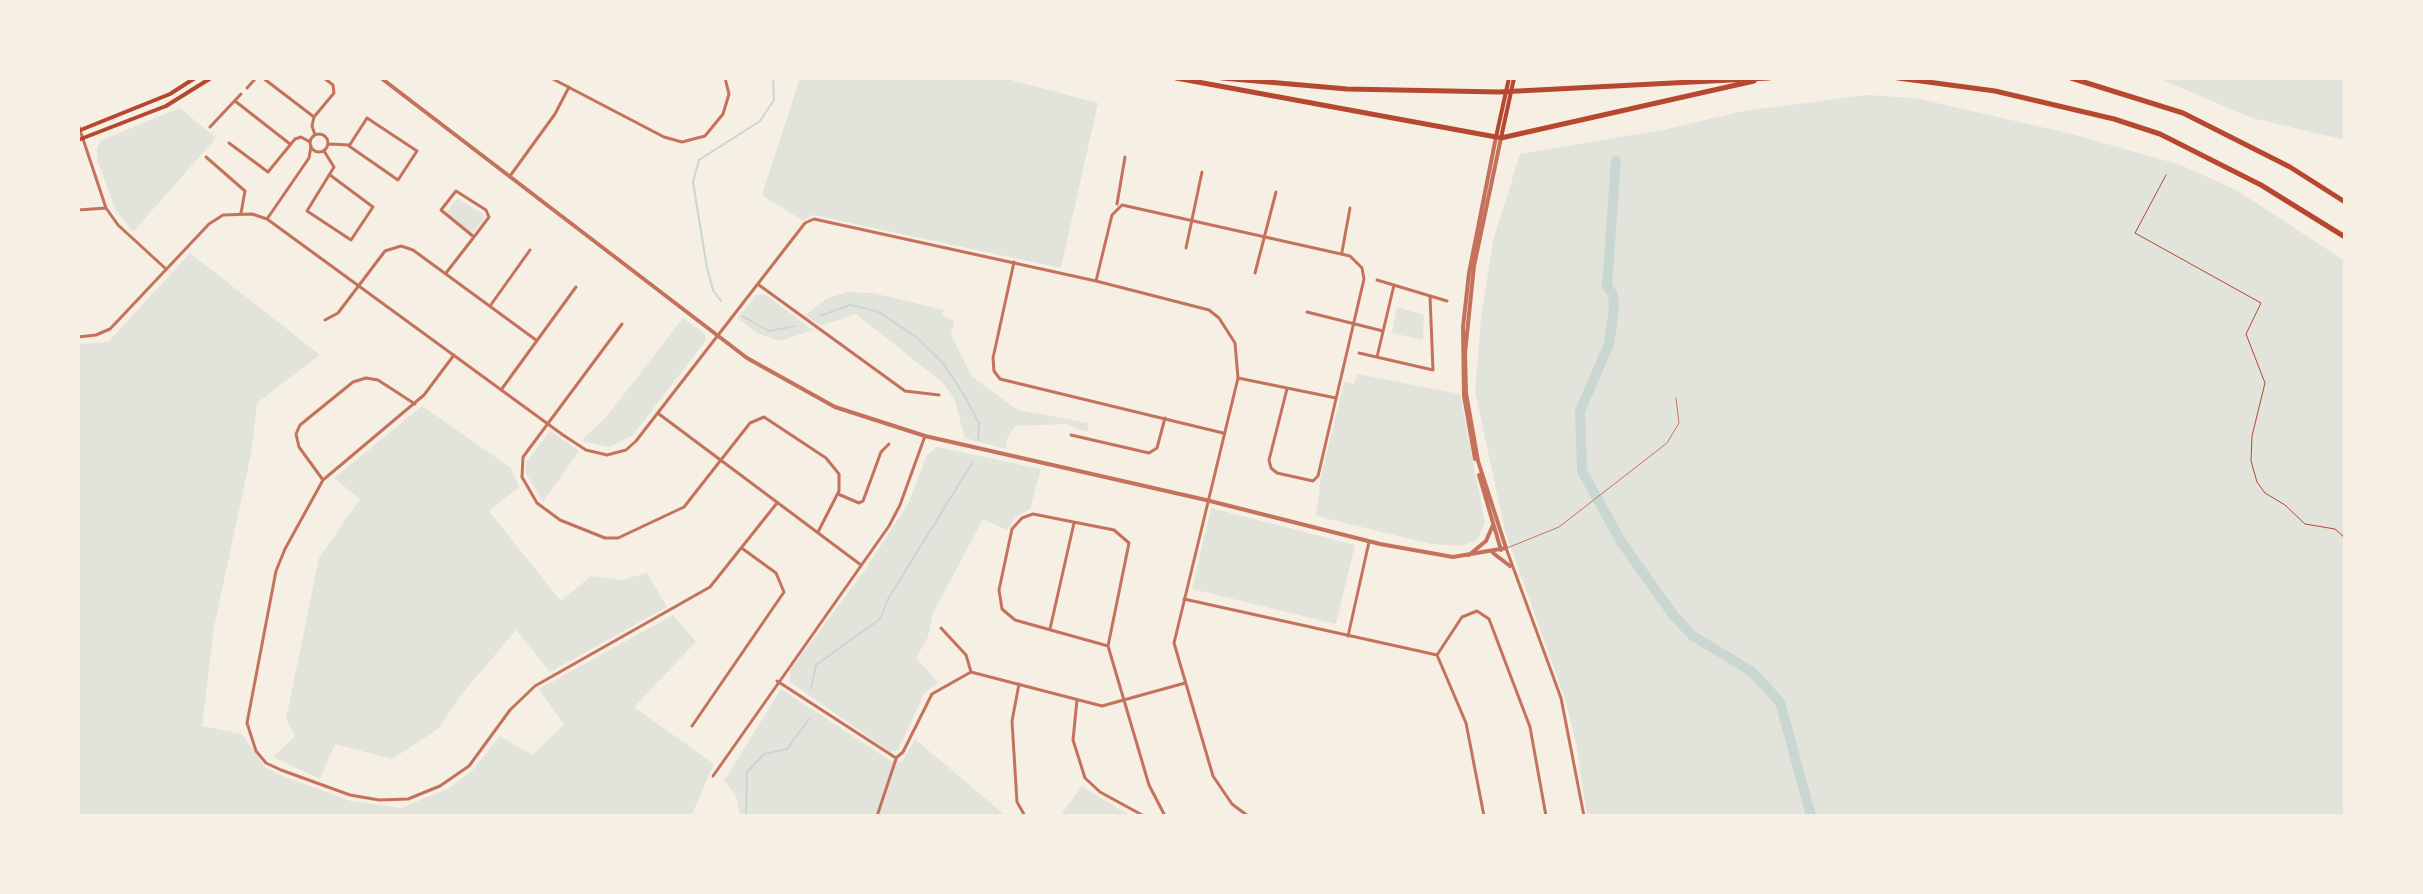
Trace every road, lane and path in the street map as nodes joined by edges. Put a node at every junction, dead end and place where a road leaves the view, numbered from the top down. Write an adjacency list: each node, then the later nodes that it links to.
1 (195, 78): 21 (main road)
2 (211, 78): 24 (main road)
3 (256, 78): 16 (street)
4 (263, 78): 19 (street)
5 (324, 78): 19 (street)
6 (381, 78): 37 (street)
7 (551, 78): 15 (street)
8 (725, 78): 15 (street)
9 (1176, 78): 23 (highway)
10 (1222, 78): 12 (highway)
11 (1511, 78): 23 (main road)
12 (1770, 78): 23 (highway)
13 (1898, 78): 49 (highway)
14 (2071, 78): 39 (highway)
15 (569, 87): 37 (street)
16 (247, 88)
17 (241, 94): 18 (street)
18 (235, 101): 20 (street); 26 (street)
19 (314, 117): 22 (street)
20 (210, 127)
21 (78, 129): 24 (street)
22 (315, 135): 27 (street); 28 (street)
23 (1499, 137): 97 (street); 102 (street)
24 (80, 140): 41 (street)
25 (229, 143): 26 (street)
26 (290, 144): 27 (street)
27 (311, 144): 30 (street); 33 (street)
28 (329, 144): 29 (street); 30 (street)
29 (349, 145): 29 (street)
30 (322, 151): 33 (street); 35 (street)
31 (206, 157): 44 (street)
32 (1125, 157): 40 (street)
33 (309, 158): 45 (street)
34 (1202, 172): 46 (street)
35 (330, 175): 35 (street)
36 (2166, 175): 100 (path)
37 (510, 176): 71 (street)
38 (1276, 192): 47 (street)
39 (2345, 202)
40 (1117, 206): 46 (street); 58 (street)
41 (106, 208): 43 (street); 54 (street)
42 (1350, 208): 52 (street)
43 (78, 210)
44 (241, 213): 45 (street); 54 (street)
45 (267, 219): 59 (street)
46 (1191, 220): 47 (street); 50 (street)
47 (1266, 236): 52 (street); 56 (street)
48 (474, 237): 48 (street); 55 (street)
49 (2345, 237)
50 (1186, 248)
51 (530, 250): 65 (street)
52 (1342, 252): 69 (street)
53 (1014, 262): 58 (street); 60 (street); 85 (street)
54 (166, 269): 72 (street)
55 (446, 273): 59 (street); 65 (street)
56 (1255, 273)
57 (1377, 280): 61 (street)
58 (1096, 281): 77 (street)
59 (357, 285): 67 (street); 75 (street)
60 (759, 285): 71 (street); 80 (street)
61 (1394, 285): 63 (street); 70 (street)
62 (576, 287): 73 (street)
63 (1430, 296): 64 (street); 76 (street)
64 (1447, 301)
65 (490, 306): 73 (street)
66 (1307, 312): 69 (street)
67 (325, 320)
68 (622, 324): 86 (street)
69 (1355, 324): 70 (street); 81 (street)
70 (1383, 331): 76 (street)
71 (717, 335): 84 (street); 89 (street)
72 (78, 337)
73 (536, 340): 79 (street)
74 (1359, 353): 76 (street)
75 (454, 355): 79 (street); 83 (street)
76 (1377, 357)
77 (1238, 378): 78 (street); 87 (street)
78 (1287, 389): 81 (street); 81 (street)
79 (501, 390): 86 (street)
80 (939, 395)
81 (1337, 398)
82 (1676, 398): 102 (lane)
83 (415, 404): 92 (street); 92 (street)
84 (658, 413): 86 (street); 91 (street)
85 (1165, 418): 87 (street); 88 (street)
86 (548, 424): 91 (street)
87 (1223, 433): 94 (street)
88 (1071, 435)
89 (925, 436): 94 (street); 106 (street)
90 (889, 444): 93 (street)
91 (720, 460): 93 (street); 95 (street)
92 (323, 480): 101 (street)
93 (838, 494): 98 (street)
94 (1206, 500): 99 (street); 107 (street)
95 (777, 503): 98 (street); 101 (street)
96 (1074, 523): 109 (street); 109 (street); 111 (street)
97 (1493, 524): 102 (street); 104 (street)
98 (818, 532): 106 (street)
99 (1369, 541): 104 (street); 110 (street)
100 (2345, 544)
101 (743, 549): 119 (street)
102 (1504, 549): 103 (street); 105 (street)
103 (1492, 552): 104 (street); 105 (street)
104 (1467, 556)
105 (1510, 564): 129 (street)
106 (861, 565): 114 (street)
107 (1184, 599): 110 (street); 115 (street)
108 (941, 628): 113 (street)
109 (1050, 629): 111 (street)
110 (1348, 636): 112 (street)
111 (1108, 646): 118 (street)
112 (1437, 655): 127 (street); 128 (street)
113 (971, 672): 116 (street); 120 (street)
114 (777, 681): 120 (street); 121 (street)
115 (1185, 683): 118 (street); 126 (street)
116 (1019, 684): 117 (street); 124 (street)
117 (1077, 700): 118 (street); 125 (street)
118 (1125, 700): 122 (street)
119 (692, 726)
120 (896, 758): 123 (street)
121 (713, 776)
122 (1162, 815)
123 (877, 816)
124 (1025, 816)
125 (1144, 816)
126 (1248, 816)
127 (1484, 816)
128 (1546, 816)
129 (1584, 816)

